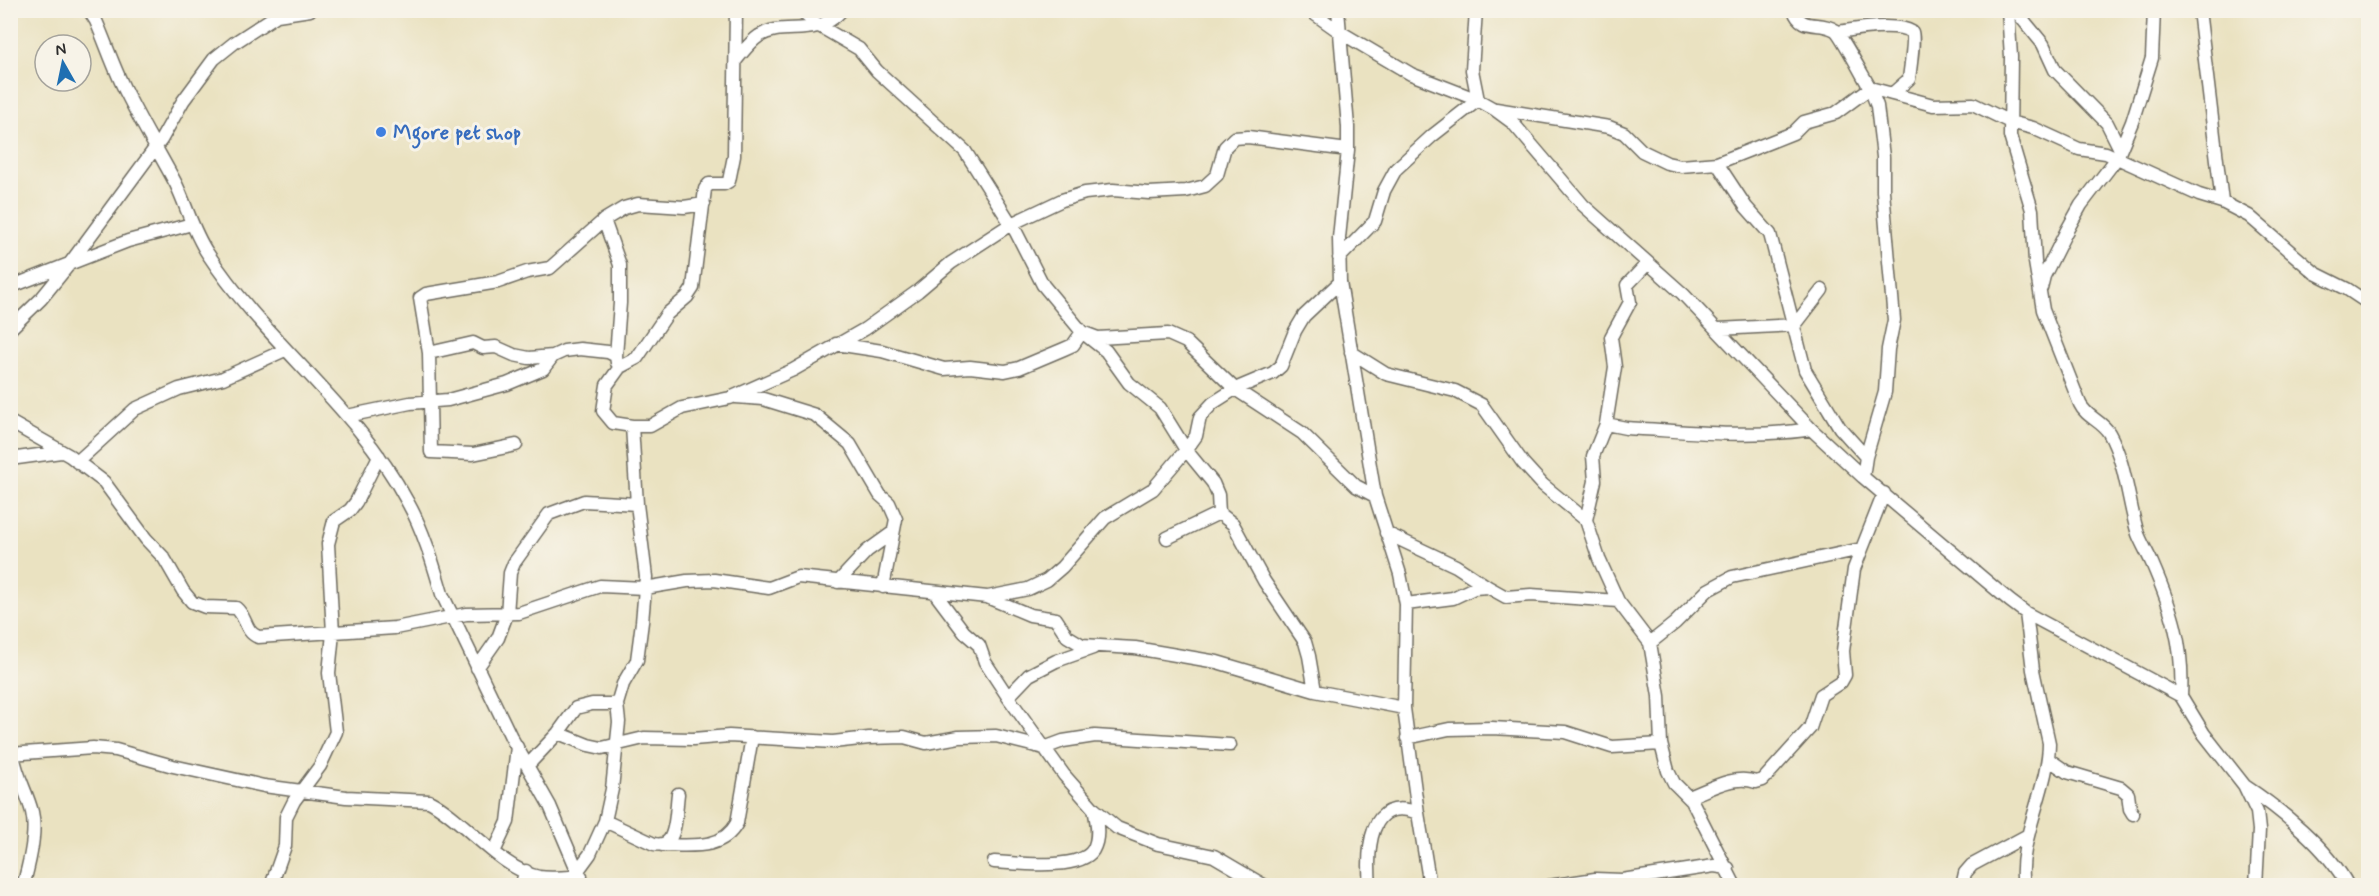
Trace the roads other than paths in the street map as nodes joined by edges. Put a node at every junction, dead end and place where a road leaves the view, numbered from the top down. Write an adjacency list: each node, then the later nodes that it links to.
1 (89, 10): 24 (street)
2 (310, 10): 14 (street)
3 (736, 10): 18 (street)
4 (799, 10): 15 (street)
5 (842, 10): 15 (street)
6 (1309, 10): 16 (street)
7 (1338, 10): 16 (street)
8 (1476, 10): 21 (street)
9 (1794, 10): 17 (street)
10 (2007, 10): 23 (street)
11 (2015, 10): 26 (street)
12 (2154, 10): 26 (street)
13 (2199, 10): 28 (street)
14 (284, 12): 24 (street)
15 (821, 27): 18 (street); 32 (street)
16 (1340, 32): 21 (street); 25 (street)
17 (1838, 32): 19 (street); 20 (street)
18 (736, 60): 29 (street)
19 (1870, 88): 20 (street); 27 (street); 63 (street)
20 (1892, 94): 23 (street)
21 (1478, 100): 22 (street); 33 (street)
22 (1494, 109): 27 (street); 35 (street)
23 (2010, 122): 26 (street); 39 (street)
24 (156, 147): 31 (street); 34 (street)
25 (1348, 150): 32 (street); 33 (street)
26 (2118, 154): 28 (street); 39 (street)
27 (1717, 163): 41 (street)
28 (2222, 202): 40 (street)
29 (704, 204): 30 (street); 50 (street)
30 (604, 220): 48 (street); 50 (street)
31 (192, 224): 34 (street); 46 (street)
32 (1011, 224): 44 (street); 45 (street)
33 (1339, 258): 36 (street)
34 (71, 262): 37 (street); 42 (street)
35 (1648, 263): 43 (street); 56 (street)
36 (1340, 282): 47 (street); 51 (street)
37 (10, 287)
38 (1822, 290): 41 (street)
39 (2040, 292): 92 (street)
40 (2368, 303)
41 (1795, 325): 43 (street); 63 (street)
42 (10, 329)
43 (1718, 329): 58 (street)
44 (1082, 332): 45 (street); 51 (street); 60 (street)
45 (836, 344): 52 (street)
46 (285, 350): 54 (street); 65 (street)
47 (1352, 352): 68 (street); 71 (street)
48 (429, 353): 49 (street); 53 (street)
49 (553, 356): 50 (street); 53 (street)
50 (617, 361): 57 (street)
51 (1235, 389): 60 (street); 68 (street)
52 (734, 396): 57 (street); 72 (street)
53 (429, 401): 54 (street); 59 (street)
54 (347, 416): 62 (street)
55 (10, 422): 61 (street)
56 (1606, 424): 58 (street); 71 (street)
57 (632, 426): 69 (street)
58 (1811, 429): 66 (street)
59 (516, 445)
60 (1186, 450): 70 (street); 81 (street)
61 (61, 452): 64 (street); 65 (street)
62 (379, 456): 86 (street); 87 (street)
63 (1866, 457): 66 (street)
64 (10, 459)
65 (77, 462): 87 (street)
66 (1863, 477): 67 (street)
67 (1884, 493): 75 (street); 84 (street)
68 (1375, 496): 73 (street)
69 (637, 504): 79 (street); 85 (street)
70 (1220, 513): 74 (street); 91 (street)
71 (1586, 520): 82 (street)
72 (892, 533): 76 (street); 78 (street)
73 (1386, 534): 77 (street); 83 (street)
74 (1167, 538)
75 (1861, 549): 88 (street); 110 (street)
76 (838, 582): 78 (street); 79 (street)
77 (1488, 586): 82 (street); 83 (street)
78 (882, 587): 80 (street)
79 (645, 588): 85 (street); 94 (street)
80 (934, 592): 81 (street); 93 (street)
81 (987, 597): 89 (street)
82 (1618, 601): 88 (street)
83 (1406, 604): 95 (street)
84 (2026, 613): 92 (street); 105 (street)
85 (507, 614): 86 (street); 90 (street)
86 (453, 616): 87 (street); 90 (street)
87 (333, 633): 108 (street)
88 (1650, 643): 99 (street)
89 (1094, 648): 91 (street); 93 (street)
90 (477, 668): 102 (street)
91 (1315, 691): 95 (street)
92 (2181, 696): 107 (street)
93 (1008, 697): 103 (street)
94 (617, 704): 96 (street); 101 (street)
95 (1404, 708): 98 (street)
96 (558, 733): 101 (street); 106 (street)
97 (752, 737): 101 (street); 103 (street); 116 (street)
98 (1407, 738): 99 (street); 112 (street)
99 (1661, 744): 110 (street)
100 (1230, 745): 103 (street)
101 (615, 746): 114 (street)
102 (517, 747): 106 (street); 117 (street)
103 (1044, 748): 111 (street)
104 (12, 754): 108 (street); 122 (street)
105 (2048, 759): 113 (street); 115 (street)
106 (528, 765): 121 (street)
107 (2244, 785): 132 (street); 133 (street)
108 (302, 791): 117 (street); 123 (street)
109 (678, 794): 116 (street)
110 (1689, 797): 119 (street)
111 (1094, 809): 118 (street); 125 (street)
112 (1418, 813): 126 (street); 127 (street)
113 (2133, 814)
114 (605, 821): 116 (street); 121 (street)
115 (2028, 835): 130 (street); 131 (street)
116 (662, 845)
117 (494, 852): 120 (street)
118 (994, 862)
119 (1728, 868): 128 (street); 129 (street)
120 (526, 871): 121 (street); 124 (street)
121 (581, 877)
122 (23, 885)
123 (271, 885)
124 (521, 885)
125 (1266, 885)
126 (1370, 885)
127 (1430, 885)
128 (1549, 885)
129 (1735, 885)
130 (1962, 885)
131 (2024, 885)
132 (2256, 885)
133 (2348, 885)

